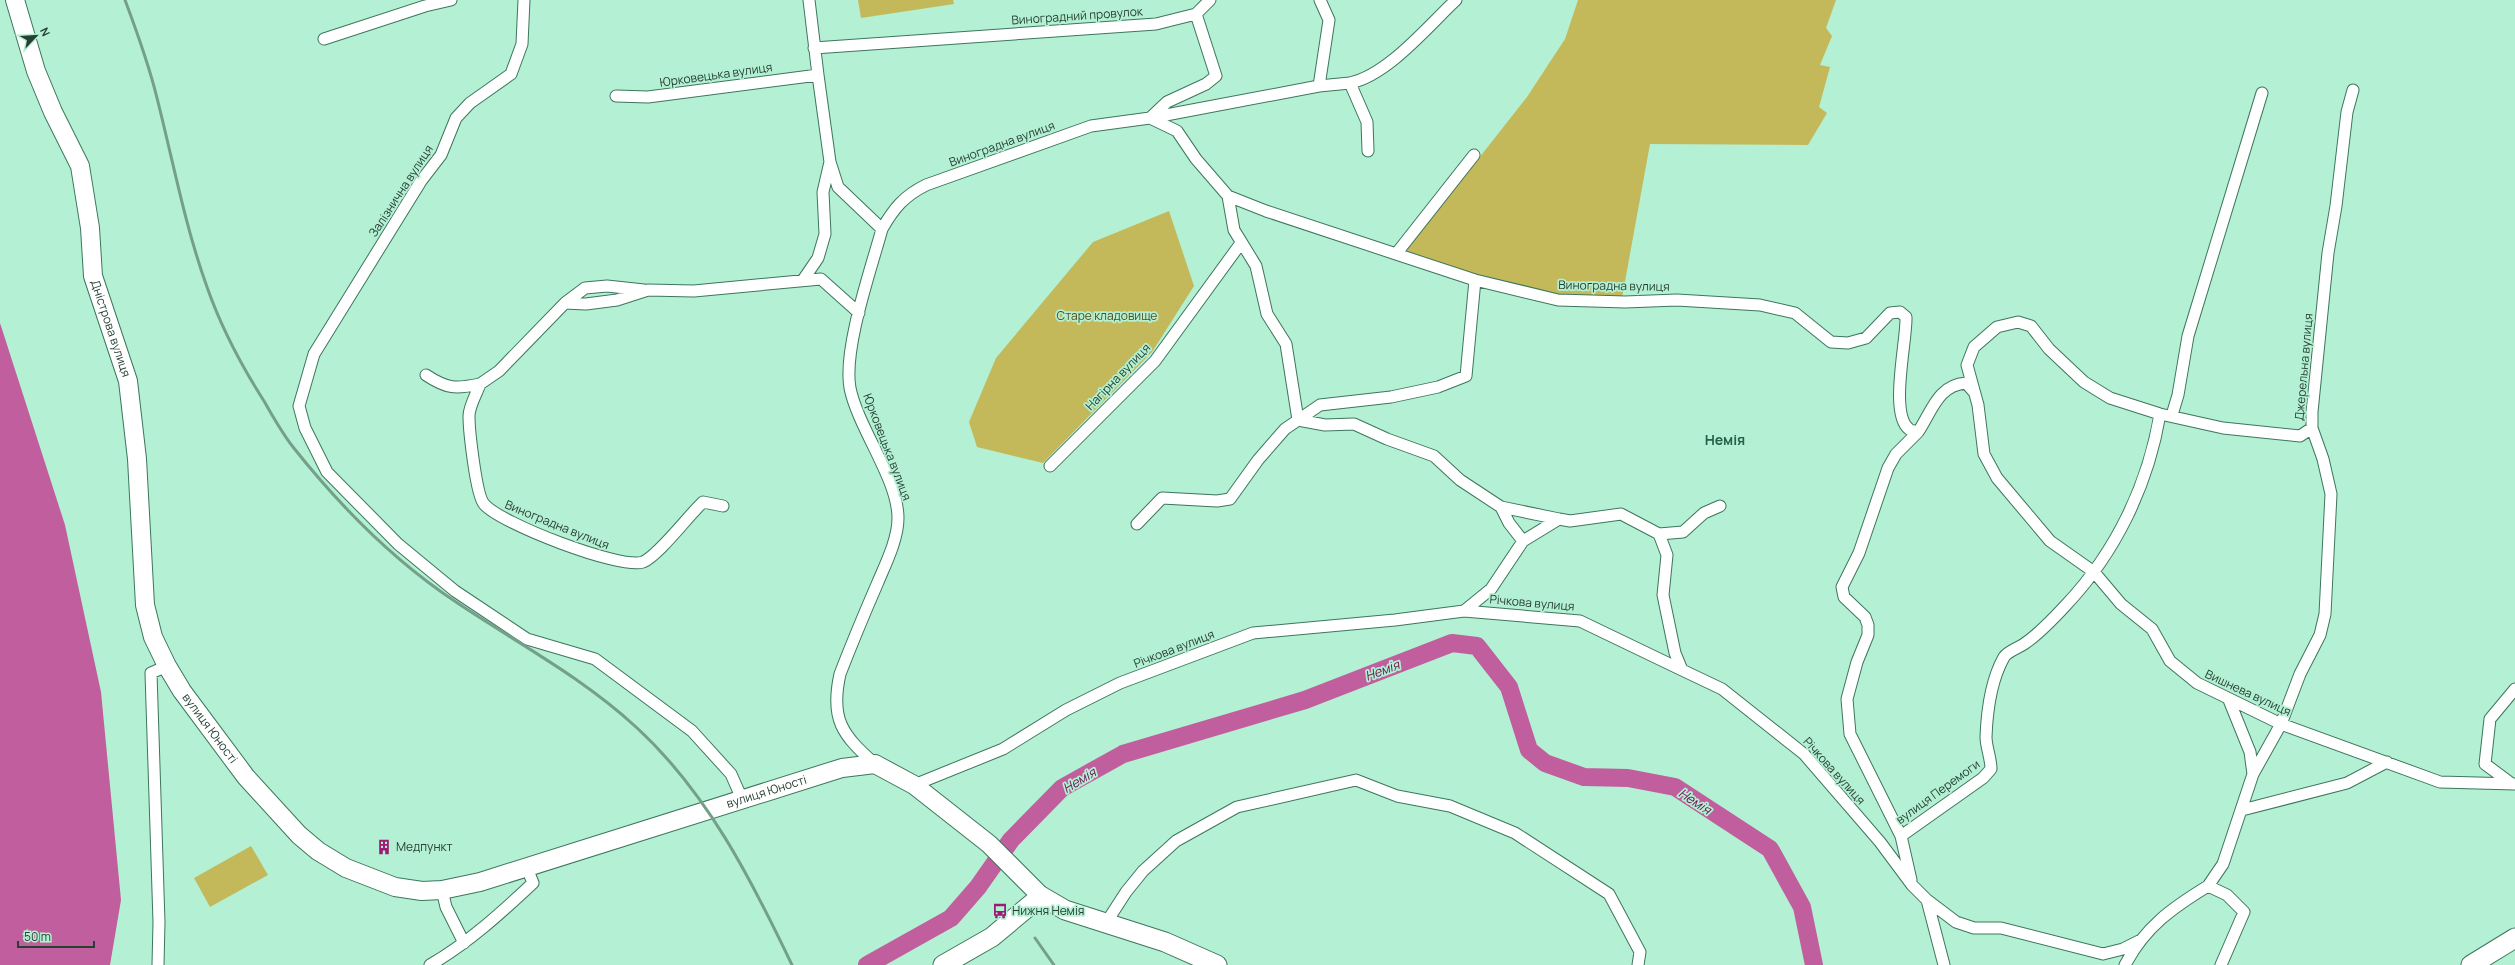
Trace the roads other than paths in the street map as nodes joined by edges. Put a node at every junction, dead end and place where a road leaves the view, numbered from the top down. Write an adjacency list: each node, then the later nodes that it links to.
1 (14, 0): 48 (main road, Дністрова вулиця)
2 (450, 0): 9 (street)
3 (524, 0): 58 (street, Залізнична вулиця)
4 (809, 0): 10 (street)
5 (1210, 0): 8 (street)
6 (1320, 0): 13 (street)
7 (1456, 0): 12 (street, Виноградна вулиця)
8 (1196, 14): 10 (street, Виноградний провулок); 17 (street)
9 (324, 40)
10 (814, 48): 11 (street)
11 (818, 75): 16 (street, Юрковецька вулиця); 20 (street)
12 (1350, 83): 13 (street, Виноградна вулиця); 18 (street)
13 (1319, 86): 17 (street, Виноградна вулиця)
14 (2353, 90): 36 (street, Джерельна вулиця)
15 (2262, 93): 34 (street)
16 (616, 96)
17 (1150, 118): 21 (street, Виноградна вулиця); 22 (street, Виноградна вулиця)
18 (1368, 150)
19 (1474, 155): 24 (street)
20 (830, 162): 22 (street); 25 (street)
21 (1228, 196): 23 (street); 24 (street, Виноградна вулиця)
22 (882, 229): 29 (street, Юрковецька вулиця)
23 (1241, 243): 35 (street); 38 (street, Нагірна вулиця)
24 (1396, 254): 26 (street, Виноградна вулиця)
25 (803, 280): 27 (street); 29 (street)
26 (1475, 280): 35 (street); 37 (street, Виноградна вулиця)
27 (648, 290): 28 (street); 28 (street)
28 (565, 303): 31 (street)
29 (859, 313): 54 (street, Юрковецька вулиця)
30 (426, 375): 31 (street)
31 (480, 384): 39 (street, Виноградна вулиця)
32 (1973, 391): 33 (street, Вишнева вулиця); 37 (street, вулиця Перемоги); 46 (street, Вишнева вулиця)
33 (2160, 414): 34 (street); 46 (street)
34 (2172, 415): 36 (street)
35 (1298, 420): 41 (street); 43 (street)
36 (2312, 428): 52 (street, Джерельна вулиця)
37 (1918, 432): 60 (street, вулиця Перемоги)
38 (1050, 466)
39 (723, 506)
40 (1720, 506): 44 (street)
41 (1501, 507): 42 (street); 45 (street)
42 (1559, 519): 44 (street); 45 (street)
43 (1137, 524)
44 (1659, 534): 49 (street)
45 (1524, 541): 47 (street, Річкова вулиця)
46 (2094, 572): 51 (street, Вишнева вулиця); 60 (street, вулиця Перемоги)
47 (1464, 610): 49 (street, Річкова вулиця); 57 (street, Річкова вулиця)
48 (167, 666): 64 (main road, вулиця Юності); 72 (street)
49 (1682, 670): 62 (street, Річкова вулиця)
50 (2515, 689): 56 (street)
51 (2229, 700): 52 (street, Вишнева вулиця); 55 (street, Джерельна вулиця)
52 (2281, 724): 53 (street, Вишнева вулиця); 55 (street, Джерельна вулиця)
53 (2387, 762): 56 (street, Вишнева вулиця); 59 (street)
54 (875, 764): 57 (main road); 58 (main road, вулиця Юності)
55 (2253, 774): 59 (street, Джерельна вулиця)
56 (2514, 784)
57 (914, 785): 65 (main road)
58 (742, 799): 61 (main road, вулиця Юності)
59 (2242, 810): 63 (street, Джерельна вулиця)
60 (1901, 836): 62 (street, вулиця Перемоги)
61 (527, 868): 64 (main road, вулиця Юності); 71 (street)
62 (1912, 885): 66 (street, Річкова вулиця)
63 (2208, 886): 70 (street, Джерельна вулиця); 79 (street)
64 (442, 890): 71 (street)
65 (1041, 896): 67 (highway); 74 (highway)
66 (1927, 900): 68 (street, Річкова вулиця); 77 (street)
67 (1106, 922): 75 (highway); 76 (street)
68 (2001, 928): 70 (street, Джерельна вулиця)
69 (2515, 938): 80 (highway)
70 (2138, 941): 78 (street, Джерельна вулиця)
71 (464, 943): 73 (street)
72 (158, 965)
73 (430, 965)
74 (943, 965)
75 (1217, 965)
76 (1638, 965)
77 (1944, 965)
78 (2125, 965)
79 (2222, 965)
80 (2471, 965)

